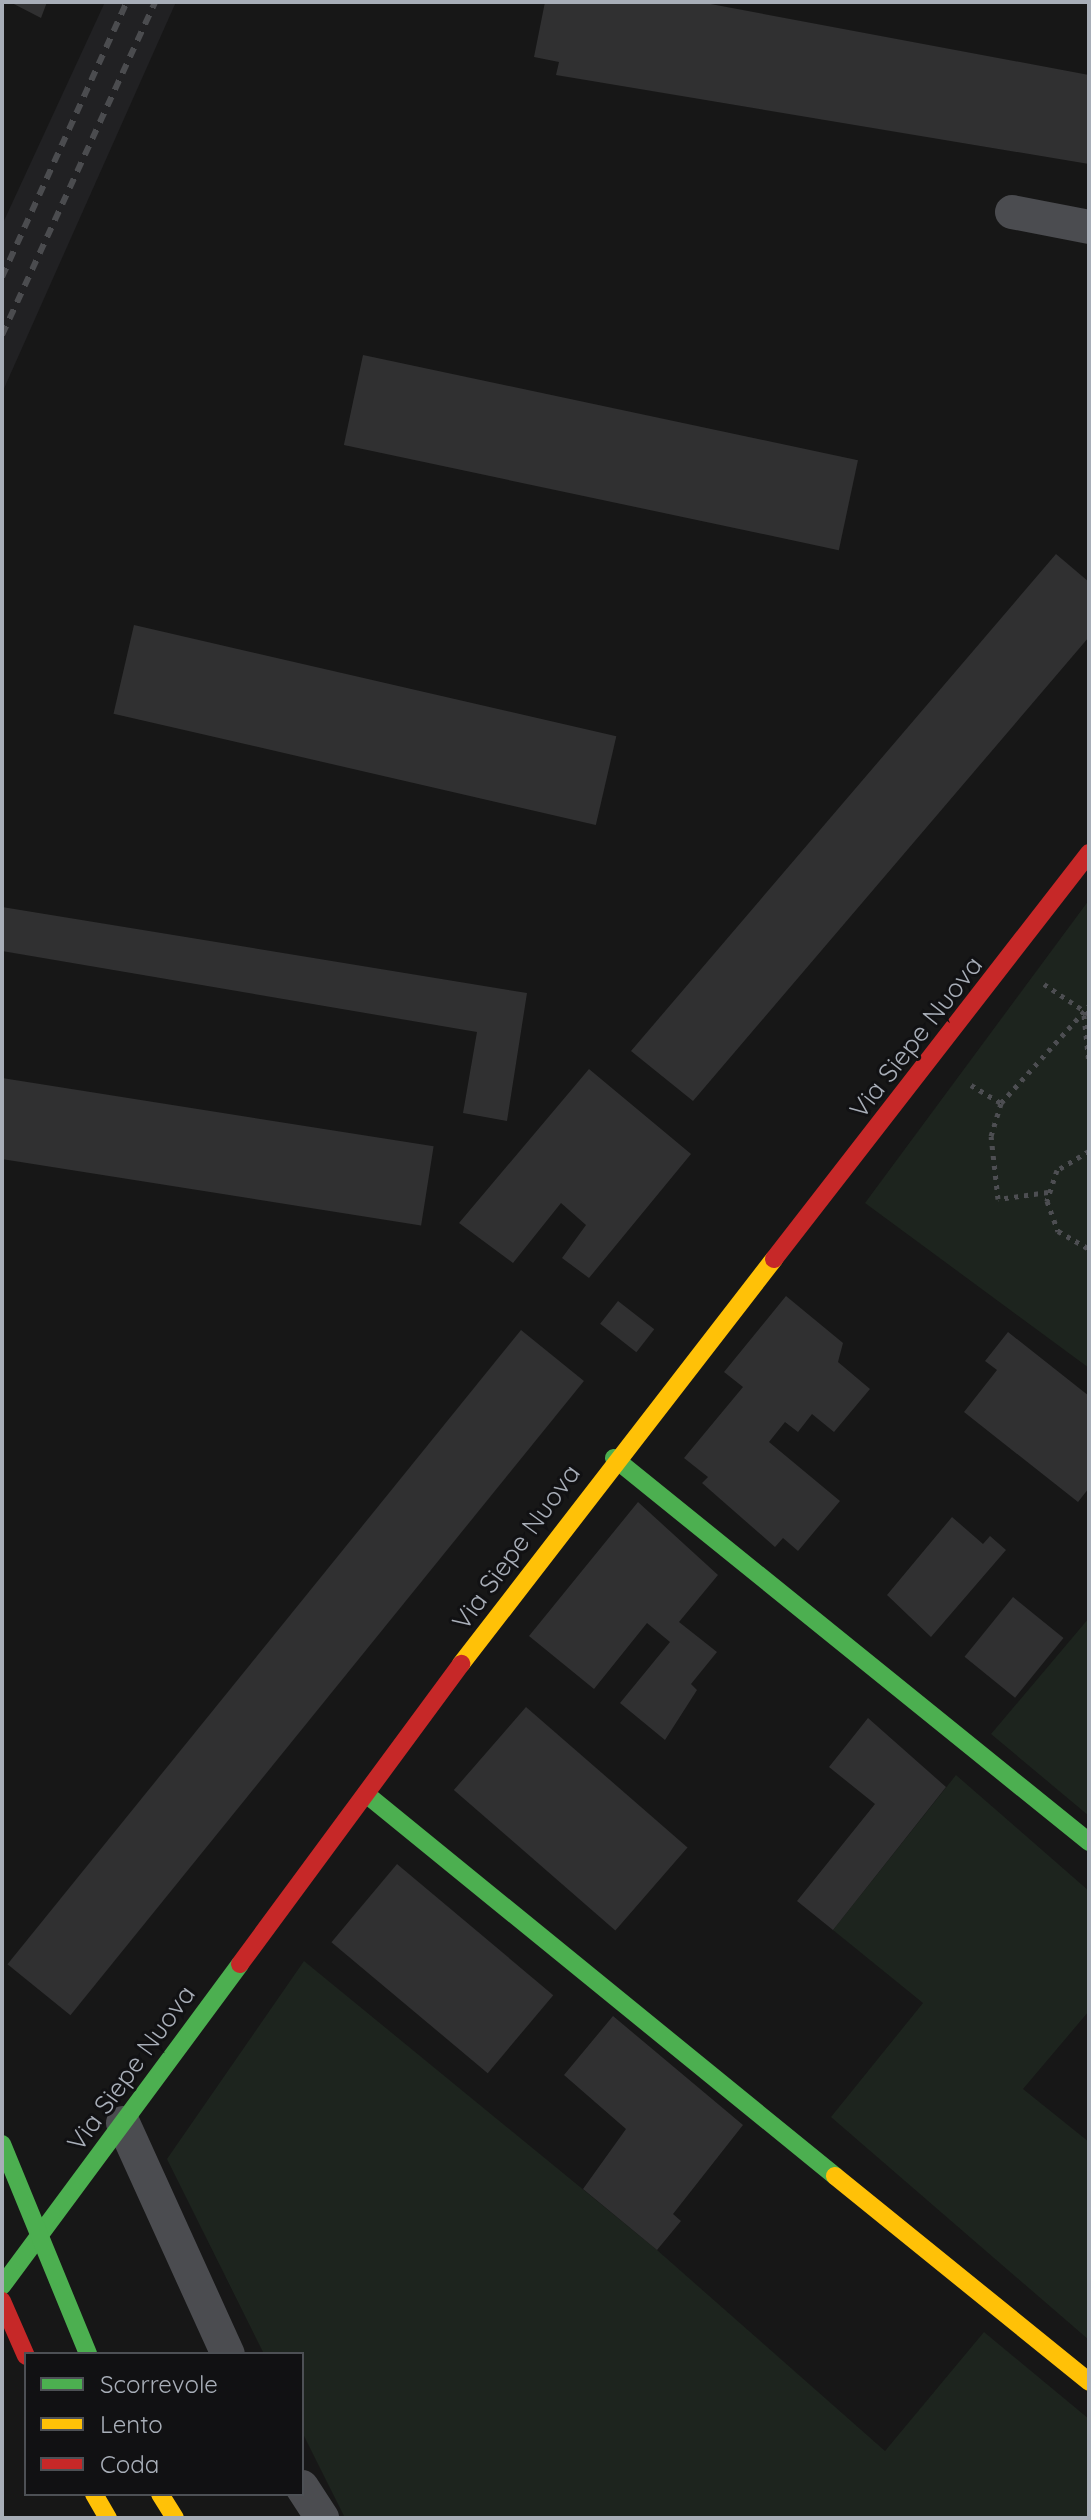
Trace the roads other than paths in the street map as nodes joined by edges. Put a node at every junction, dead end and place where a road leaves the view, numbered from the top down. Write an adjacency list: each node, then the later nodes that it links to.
1 (1012, 212): 2 (street)
2 (1089, 227)
3 (1089, 853): 4 (main road, Via Siepe Nuova)
4 (614, 1458): 5 (main road, Via Siepe Nuova); 6 (main road)
5 (366, 1794): 7 (main road, Via Siepe Nuova); 14 (main road)
6 (1089, 1842)
7 (123, 2123): 9 (main road, Via Siepe Nuova); 13 (street)
8 (2, 2144): 12 (main road, bridge)
9 (2, 2286)
10 (2, 2301): 11 (main road)
11 (24, 2352)
12 (87, 2352)
13 (227, 2352)
14 (1089, 2382)
15 (304, 2490): 20 (street)
16 (95, 2496): 18 (main road)
17 (161, 2496): 19 (main road)
18 (108, 2518)
19 (175, 2518)
20 (322, 2518)

